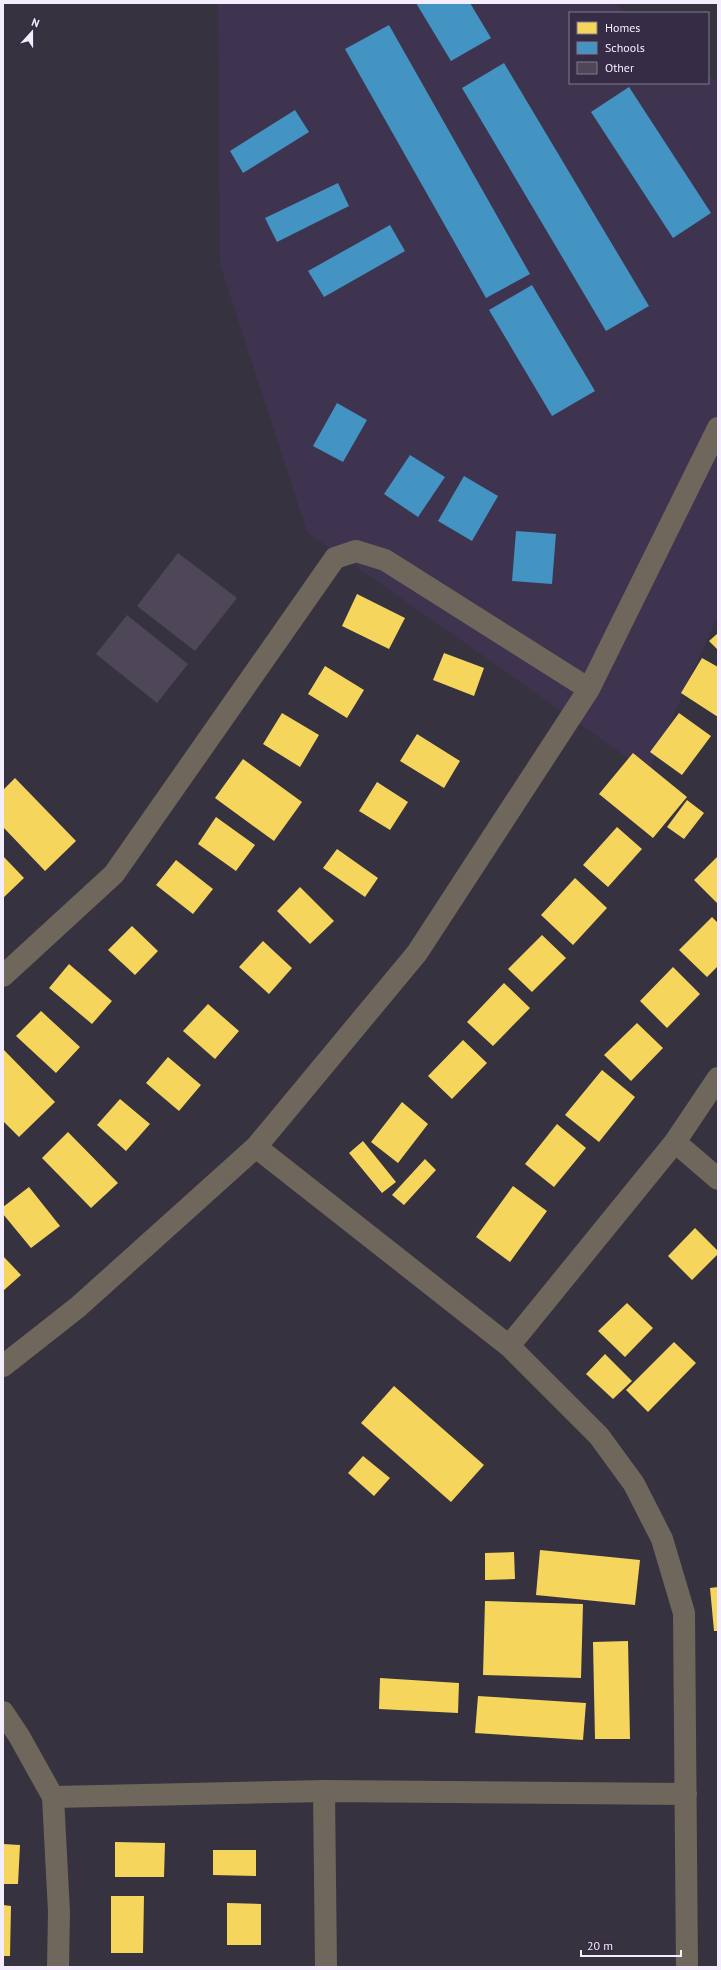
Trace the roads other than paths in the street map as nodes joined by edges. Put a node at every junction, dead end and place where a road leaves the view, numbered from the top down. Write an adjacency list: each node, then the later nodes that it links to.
1 (718, 428): 2 (street)
2 (588, 689): 3 (street); 6 (street)
3 (3, 976)
4 (718, 1078): 5 (street)
5 (675, 1142): 7 (street); 8 (street)
6 (256, 1147): 8 (street); 9 (street)
7 (718, 1179)
8 (509, 1346): 12 (street)
9 (3, 1366)
10 (3, 1712): 13 (street)
11 (324, 1791): 12 (street); 13 (street); 15 (street)
12 (686, 1794): 16 (street)
13 (53, 1797): 14 (street)
14 (58, 1967)
15 (326, 1967)
16 (687, 1967)

